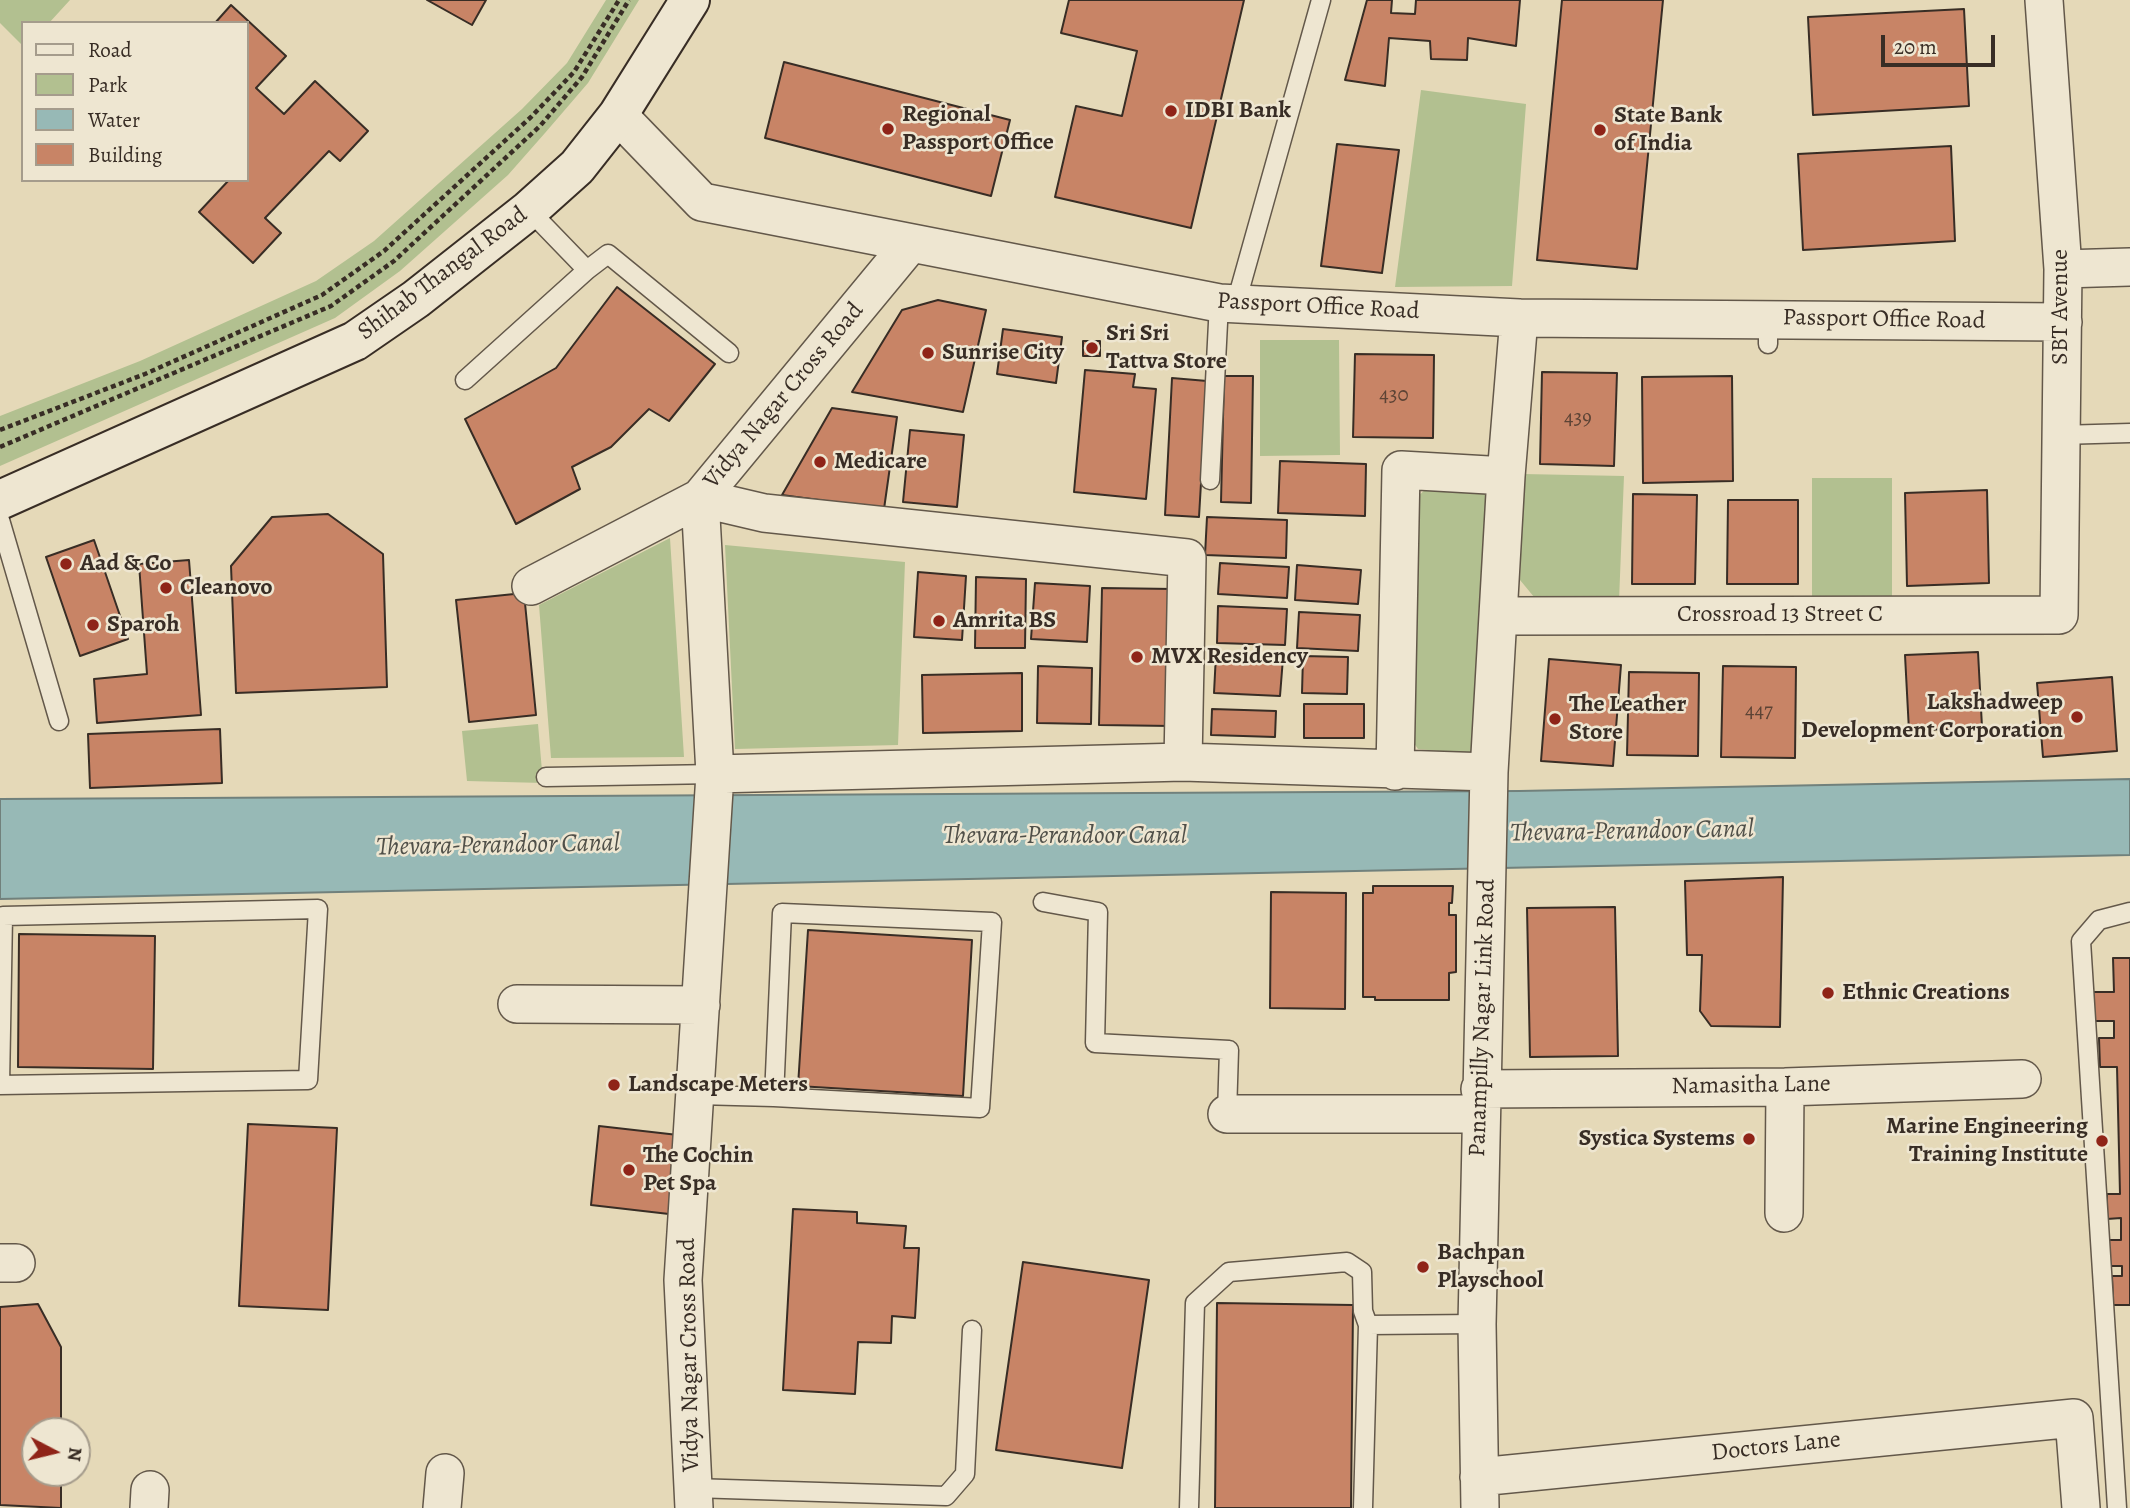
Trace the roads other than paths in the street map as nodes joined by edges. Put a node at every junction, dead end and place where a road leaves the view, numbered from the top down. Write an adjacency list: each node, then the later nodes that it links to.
1 (691, 0): 4 (street, Shihab Thangal Road)
2 (1321, 0): 10 (lane)
3 (2044, 0): 8 (street, SBT Avenue)
4 (618, 115): 5 (street, Shihab Thangal Road); 6 (street, Passport Office Road)
5 (529, 210): 9 (lane); 20 (street, Shihab Thangal Road)
6 (910, 244): 10 (street, Passport Office Road); 19 (street, Vidya Nagar Cross Road)
7 (2130, 267): 8 (street)
8 (2063, 269): 12 (street, SBT Avenue)
9 (587, 270): 13 (lane); 14 (lane)
10 (1227, 303): 11 (street, Passport Office Road); 18 (lane)
11 (1519, 318): 12 (street, Passport Office Road); 17 (street, Panampilly Nagar Link Road)
12 (2063, 322): 16 (street, SBT Avenue)
13 (729, 353)
14 (465, 380)
15 (2130, 433): 16 (lane)
16 (2060, 435): 23 (street, SBT Avenue)
17 (1506, 476): 24 (street, Panampilly Nagar Link Road); 27 (street)
18 (1210, 480)
19 (700, 498): 22 (street); 26 (street); 29 (street, Vidya Nagar Cross Road)
20 (0, 500)
21 (0, 520): 25 (lane)
22 (531, 586)
23 (2059, 614): 24 (street, Crossroad 13 Street C)
24 (1500, 616): 28 (street, Panampilly Nagar Link Road)
25 (59, 721)
26 (1183, 762): 27 (street); 29 (street)
27 (1395, 771): 28 (street)
28 (1489, 772): 40 (street, Panampilly Nagar Link Road)
29 (715, 774): 30 (lane); 34 (street, Vidya Nagar Cross Road)
30 (546, 777)
31 (1043, 902): 41 (lane)
32 (2130, 912): 46 (lane)
33 (517, 1004): 34 (street)
34 (701, 1005): 38 (street, Vidya Nagar Cross Road)
35 (2022, 1079): 37 (street, Namasitha Lane)
36 (0, 1085): 36 (lane)
37 (1785, 1087): 40 (street, Namasitha Lane); 42 (street)
38 (696, 1096): 39 (lane); 49 (street, Vidya Nagar Cross Road)
39 (774, 1097): 39 (lane)
40 (1480, 1102): 41 (street, Namasitha Lane); 43 (street, Panampilly Nagar Link Road)
41 (1227, 1114)
42 (1784, 1213)
43 (1477, 1324): 44 (lane); 48 (street, Panampilly Nagar Link Road)
44 (1368, 1325): 50 (lane); 51 (lane)
45 (972, 1331): 49 (lane)
46 (2111, 1416): 47 (lane); 53 (lane)
47 (2074, 1418): 48 (street, Doctors Lane); 52 (street)
48 (1479, 1492)
49 (694, 1498)
50 (1189, 1508)
51 (1363, 1508)
52 (2081, 1508)
53 (2117, 1508)

